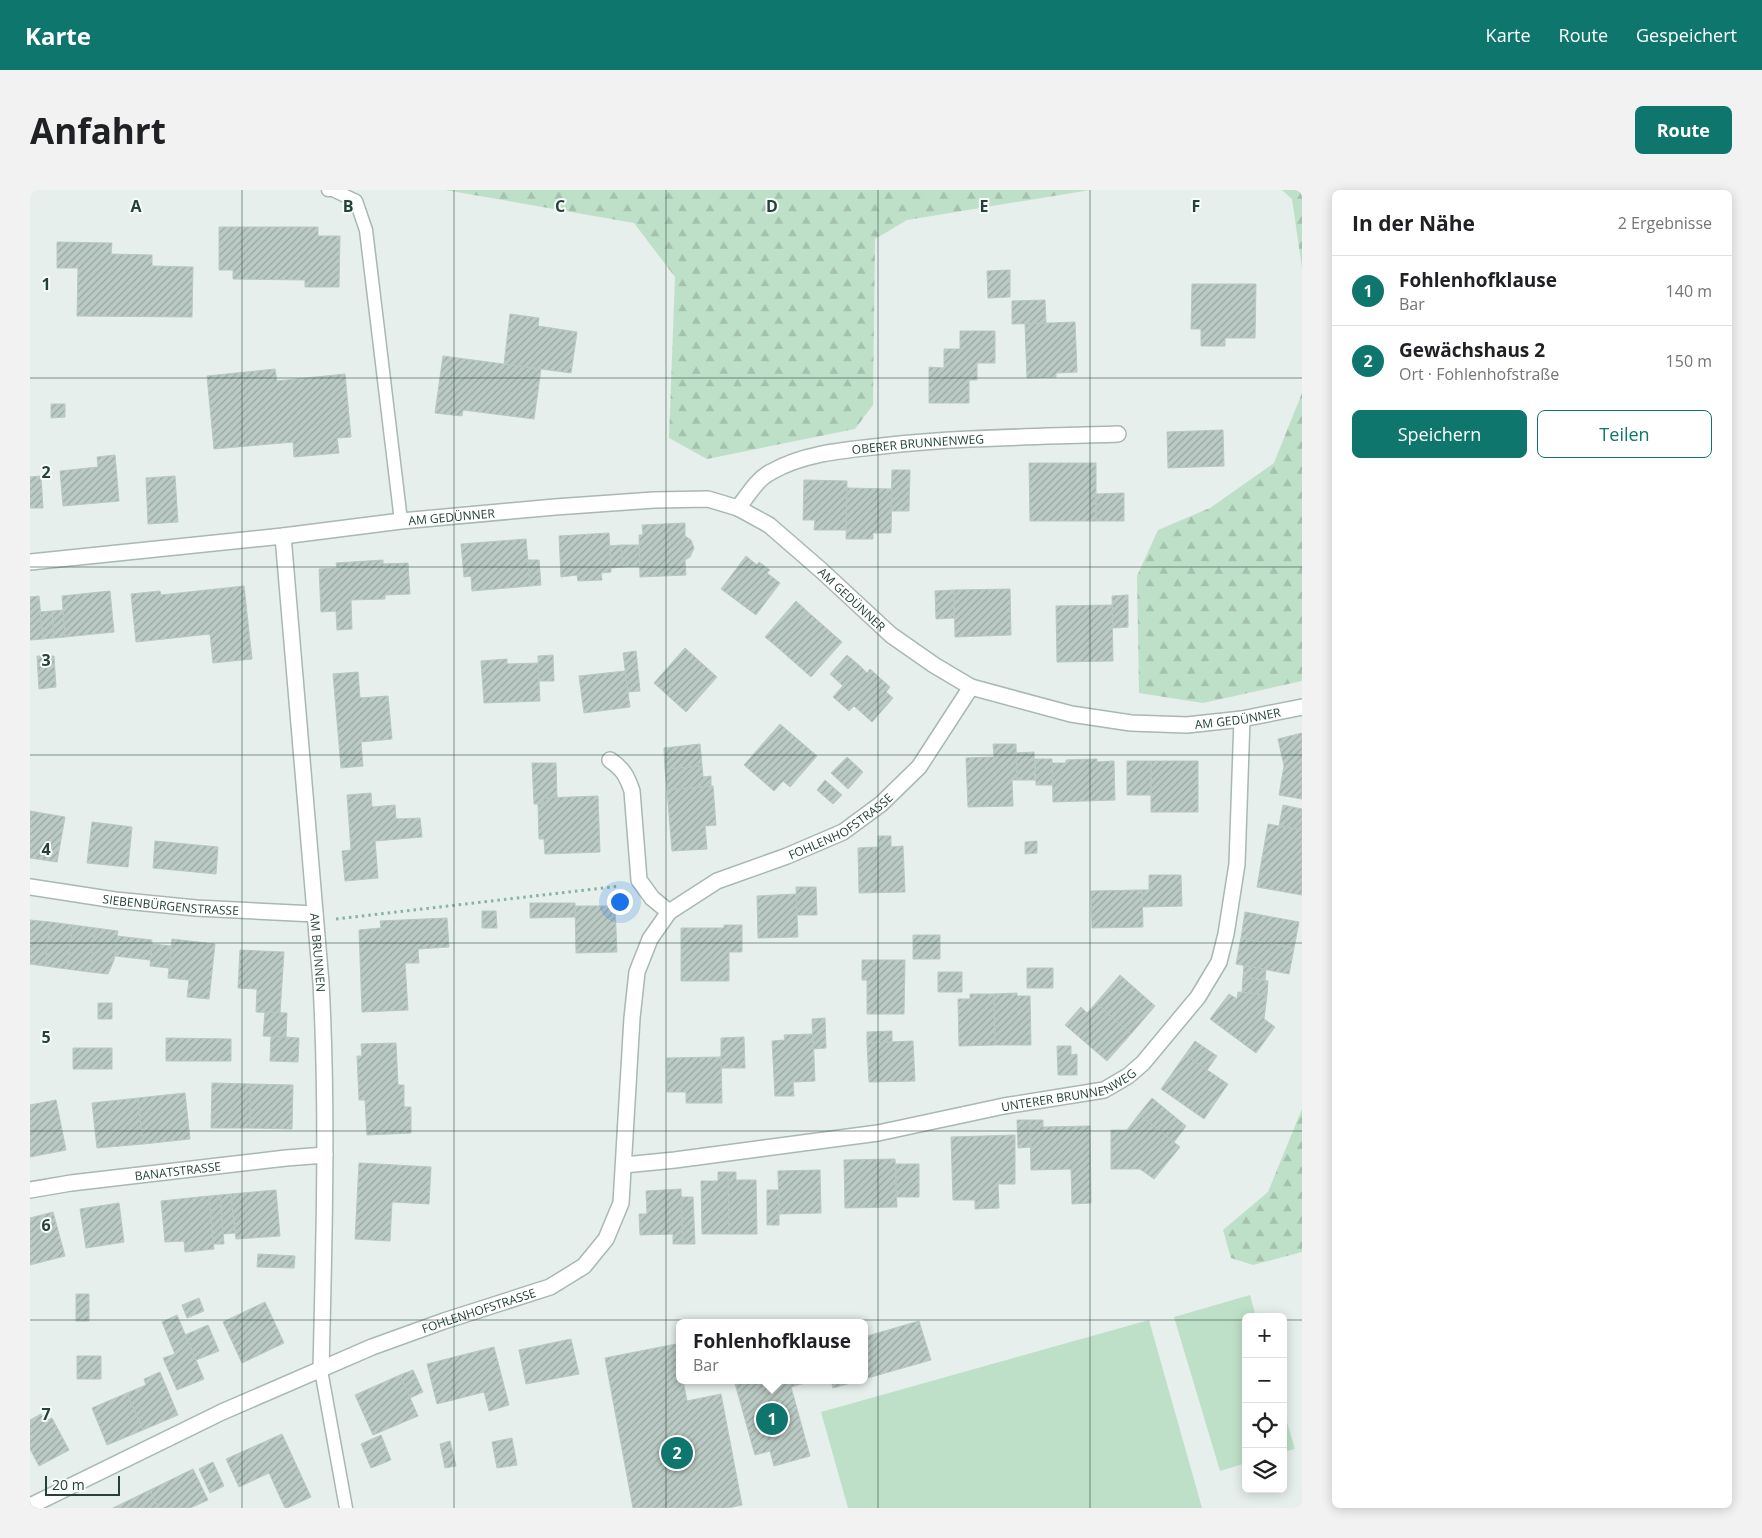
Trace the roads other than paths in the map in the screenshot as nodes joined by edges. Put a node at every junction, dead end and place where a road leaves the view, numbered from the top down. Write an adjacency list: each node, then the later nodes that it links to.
1 (328, 190): 4 (lane, AM GEDÜNNER)
2 (1118, 434): 3 (street, OBERER BRUNNENWEG)
3 (738, 508): 4 (street, AM GEDÜNNER); 7 (street, AM GEDÜNNER)
4 (401, 521): 5 (street, AM GEDÜNNER)
5 (283, 536): 6 (street, AM GEDÜNNER); 13 (street, AM BRUNNEN)
6 (30, 562)
7 (970, 687): 9 (street, AM GEDÜNNER); 12 (street, FOHLENHOFSTRASSE)
8 (1302, 707): 9 (street, AM GEDÜNNER)
9 (1242, 719): 15 (street, UNTERER BRUNNENWEG)
10 (610, 760): 12 (street)
11 (30, 887): 13 (street, SIEBENBÜRGENSTRASSE)
12 (669, 912): 15 (street, FOHLENHOFSTRASSE)
13 (315, 918): 14 (street, AM BRUNNEN)
14 (325, 1155): 16 (street, BANATSTRASSE); 17 (street, AM BRUNNEN)
15 (624, 1164): 17 (street, FOHLENHOFSTRASSE)
16 (30, 1190)
17 (321, 1370): 18 (street, FOHLENHOFSTRASSE); 19 (lane)
18 (30, 1506)
19 (346, 1508)

